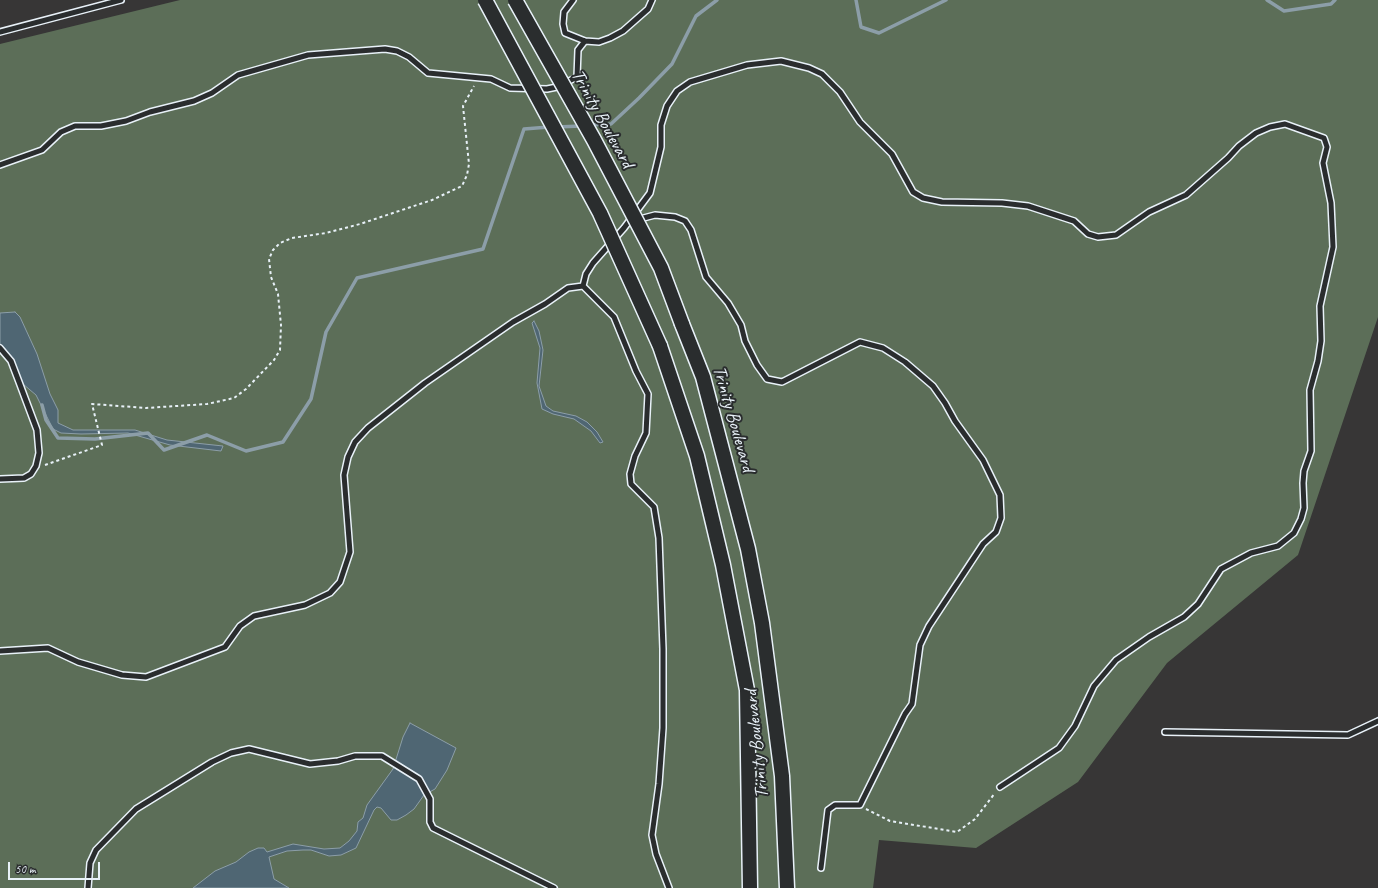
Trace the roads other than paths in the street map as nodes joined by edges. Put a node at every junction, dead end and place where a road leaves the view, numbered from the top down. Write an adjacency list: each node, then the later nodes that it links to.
1 (121, 0): 6 (lane)
2 (485, 0): 21 (main road, Trinity Boulevard, bridge)
3 (515, 0): 22 (main road, Trinity Boulevard, bridge)
4 (573, 0): 7 (lane)
5 (652, 0): 7 (lane)
6 (0, 32)
7 (585, 41): 8 (lane)
8 (0, 165)
9 (628, 223): 10 (lane); 16 (lane); 17 (lane)
10 (583, 286): 13 (lane); 20 (lane)
11 (0, 348): 12 (lane)
12 (0, 479)
13 (0, 651)
14 (1378, 721): 15 (lane)
15 (1165, 732)
16 (1000, 787)
17 (821, 868)
18 (88, 888): 19 (lane)
19 (554, 888)
20 (669, 888)
21 (750, 888)
22 (787, 888)

